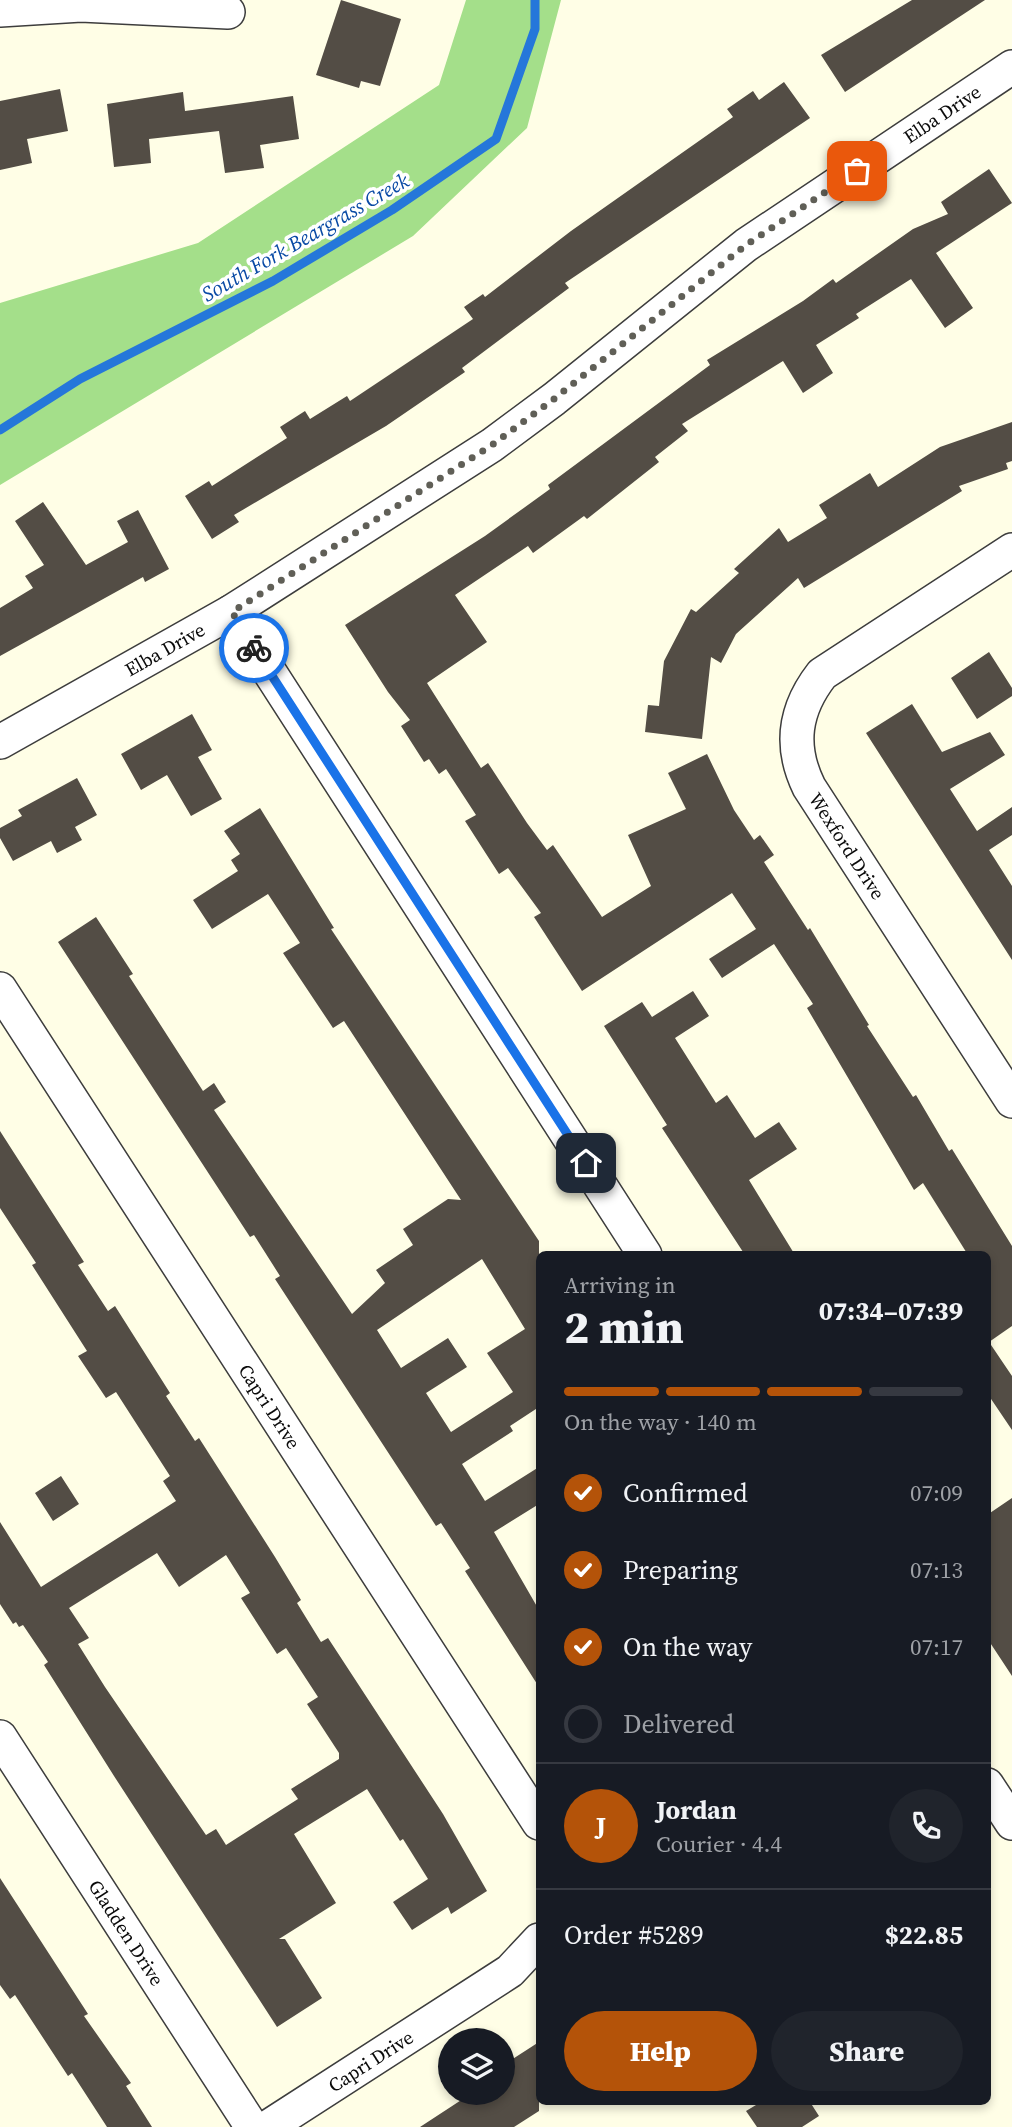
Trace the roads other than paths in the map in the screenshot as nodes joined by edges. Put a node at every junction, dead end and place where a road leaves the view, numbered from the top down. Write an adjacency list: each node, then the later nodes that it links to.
1 (0, 10): 2 (street)
2 (228, 12)
3 (1012, 67): 5 (street, Elba Drive)
4 (1012, 550): 8 (street, Wexford Drive)
5 (232, 612): 6 (street, Elba Drive); 9 (street)
6 (0, 742)
7 (0, 989): 12 (street, Capri Drive)
8 (1012, 1101)
9 (642, 1251)
10 (0, 1737): 15 (street, Gladden Drive)
11 (991, 1791): 13 (street)
12 (536, 1818)
13 (1012, 1823)
14 (536, 1944): 16 (street, Capri Drive)
15 (251, 2127)
16 (268, 2127)

